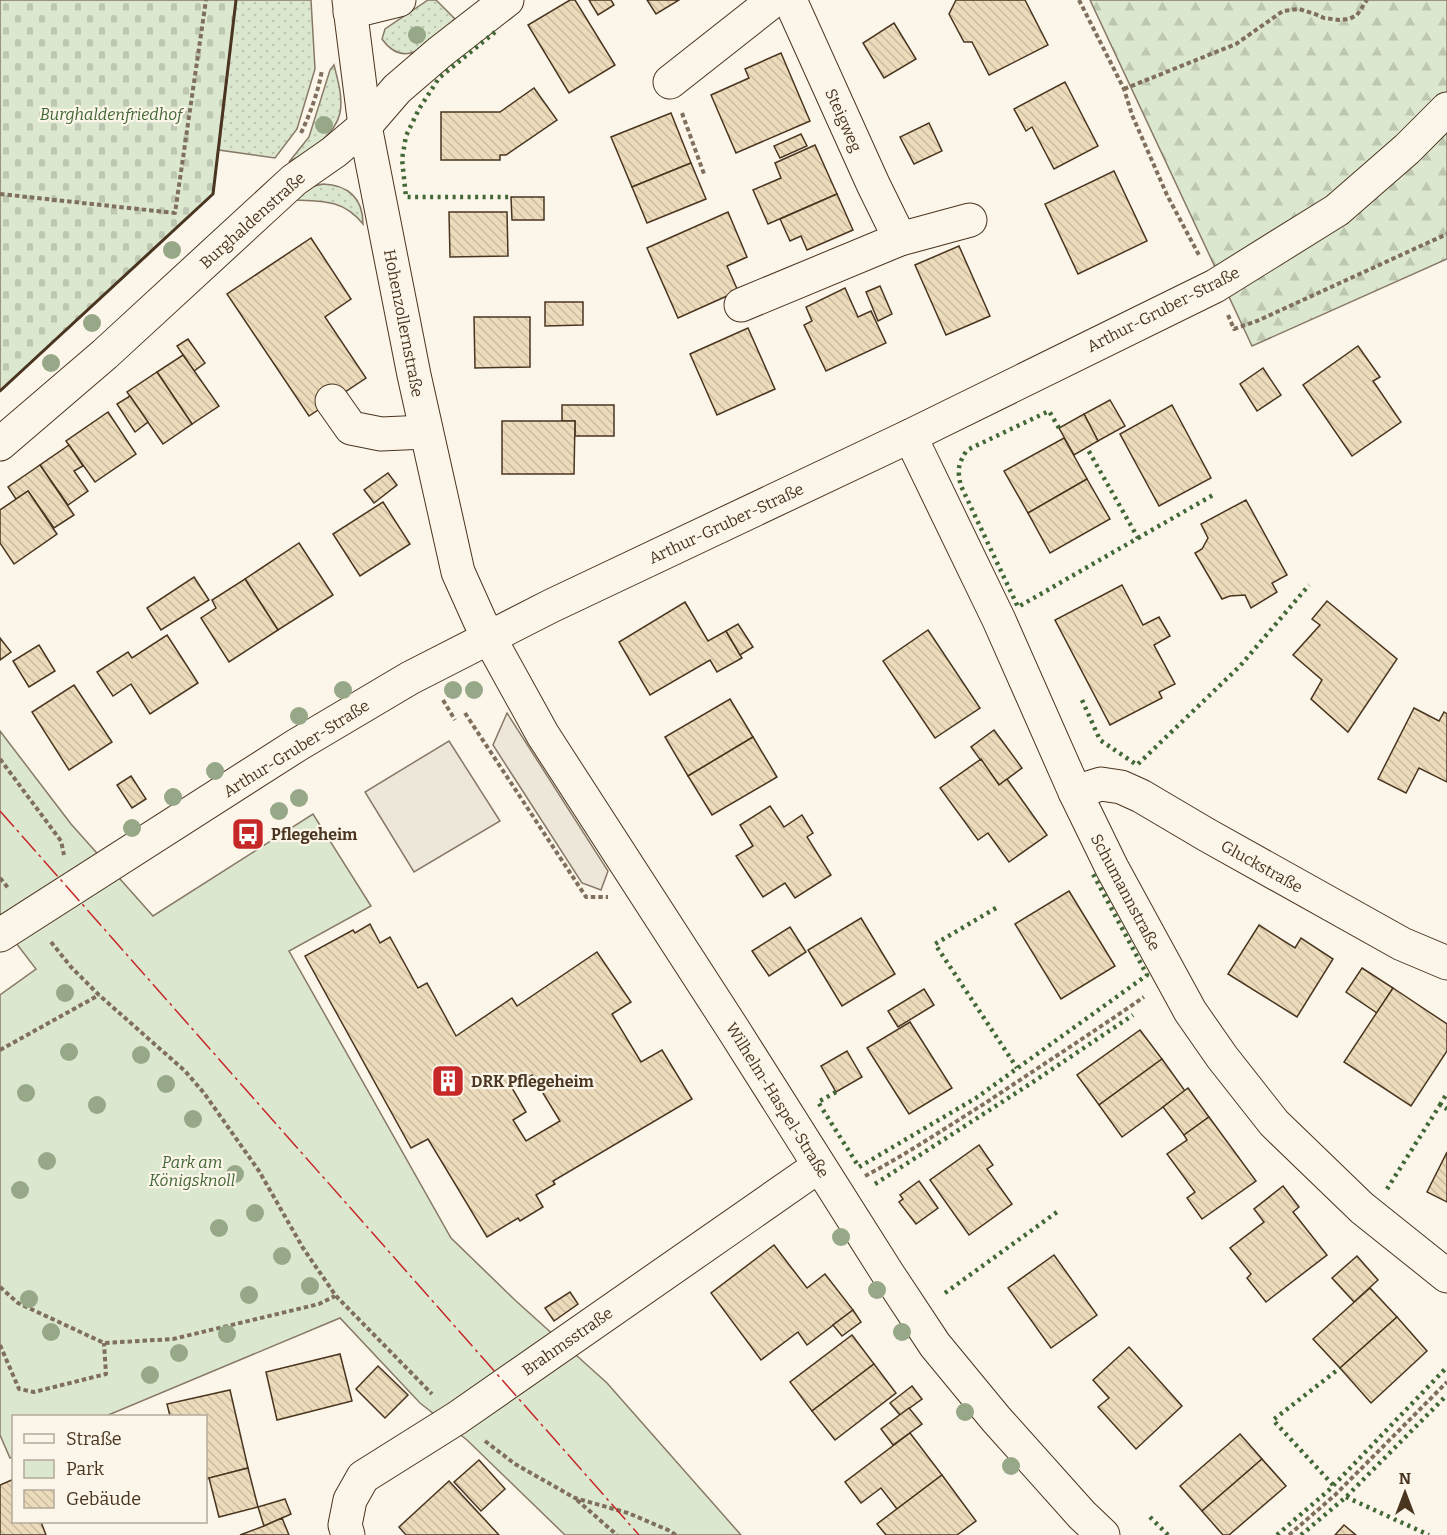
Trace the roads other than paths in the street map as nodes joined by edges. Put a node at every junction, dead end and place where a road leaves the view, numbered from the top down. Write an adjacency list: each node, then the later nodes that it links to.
1 (401, 0): 2 (street); 6 (street)
2 (414, 0)
3 (507, 0): 9 (street, Burghaldenstraße)
4 (774, 0): 7 (street)
5 (790, 0): 11 (street, Steigweg)
6 (350, 6): 9 (street, Hohenzollernstraße)
7 (670, 82)
8 (1447, 109): 15 (street, Arthur-Gruber-Straße)
9 (364, 126): 14 (street, Hohenzollernstraße); 16 (street, Burghaldenstraße)
10 (970, 220): 11 (street)
11 (900, 239): 12 (street)
12 (741, 304)
13 (332, 401): 14 (street)
14 (426, 432): 17 (street, Hohenzollernstraße)
15 (910, 436): 17 (street, Arthur-Gruber-Straße); 18 (street, Schumannstraße)
16 (0, 444)
17 (489, 638): 19 (street, Arthur-Gruber-Straße); 21 (street, Wilhelm-Haspel-Straße)
18 (1075, 792): 20 (street, Gluckstraße); 22 (street, Schumannstraße)
19 (0, 935)
20 (1447, 963)
21 (819, 1166): 23 (street, Brahmsstraße); 24 (street, Wilhelm-Haspel-Straße)
22 (1447, 1276)
23 (348, 1535)
24 (1103, 1535)

